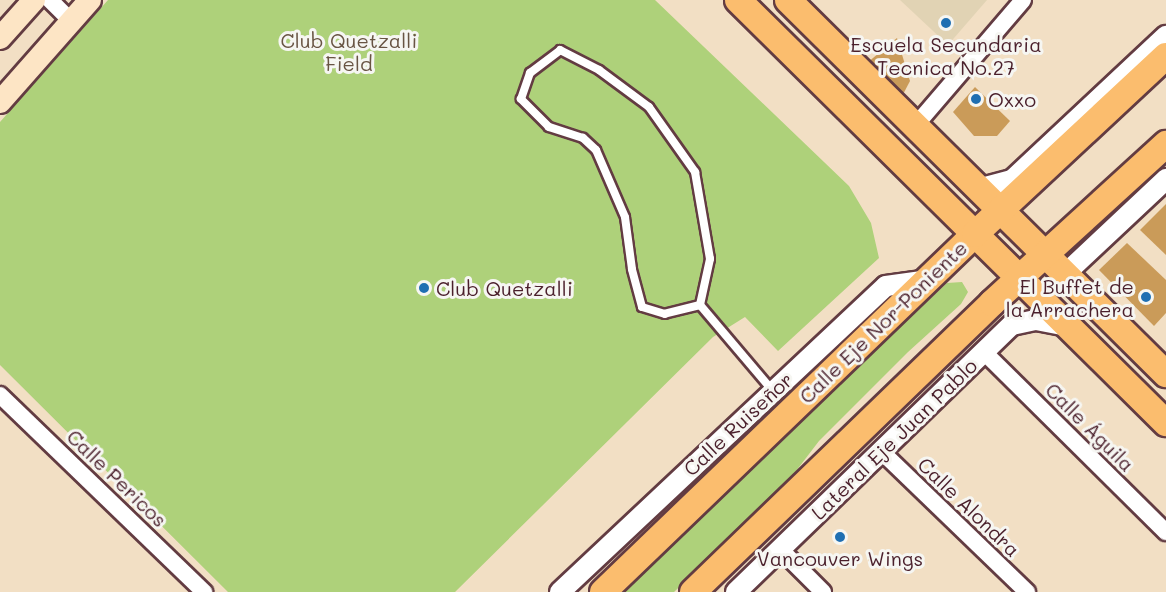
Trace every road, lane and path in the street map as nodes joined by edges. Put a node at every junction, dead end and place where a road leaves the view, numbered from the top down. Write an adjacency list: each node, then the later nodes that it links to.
1 (34, 0): 9 (main road)
2 (50, 0): 7 (street)
3 (90, 0): 7 (main road)
4 (738, 0): 17 (main road)
5 (788, 0): 12 (main road)
6 (1023, 0): 12 (street)
7 (72, 22): 11 (main road)
8 (1166, 36): 15 (street)
9 (0, 38)
10 (1166, 56): 16 (main road, Calle Eje Nor-Poniente)
11 (0, 102)
12 (915, 126): 15 (main road)
13 (1166, 144): 18 (main road)
14 (1166, 178): 19 (street)
15 (978, 189): 16 (main road)
16 (1001, 211): 17 (main road, Calle Eje Nor-Poniente); 18 (main road)
17 (975, 234): 20 (main road); 21 (main road, Calle Eje Nor-Poniente)
18 (1046, 255): 19 (main road); 20 (main road)
19 (1065, 274): 25 (main road)
20 (1020, 279): 23 (main road); 35 (main road)
21 (928, 280): 26 (street, Calle Ruiseñor); 34 (main road, Calle Eje Nor-Poniente)
22 (700, 305): 22 (lane); 26 (lane)
23 (1068, 326): 24 (street, Lateral Eje Juan Pablo); 28 (main road)
24 (984, 352): 29 (street, Lateral Eje Juan Pablo); 30 (street, Calle Águila)
25 (1166, 374)
26 (773, 392): 33 (street, Calle Ruiseñor)
27 (0, 395): 32 (street, Calle Pericos)
28 (1166, 423)
29 (881, 451): 31 (street, Lateral Eje Juan Pablo); 38 (street, Calle Alondra)
30 (1166, 532)
31 (780, 549): 36 (street, Lateral Eje Juan Pablo); 37 (street)
32 (204, 592)
33 (560, 592)
34 (603, 592)
35 (693, 592)
36 (736, 592)
37 (823, 592)
38 (1027, 592)

